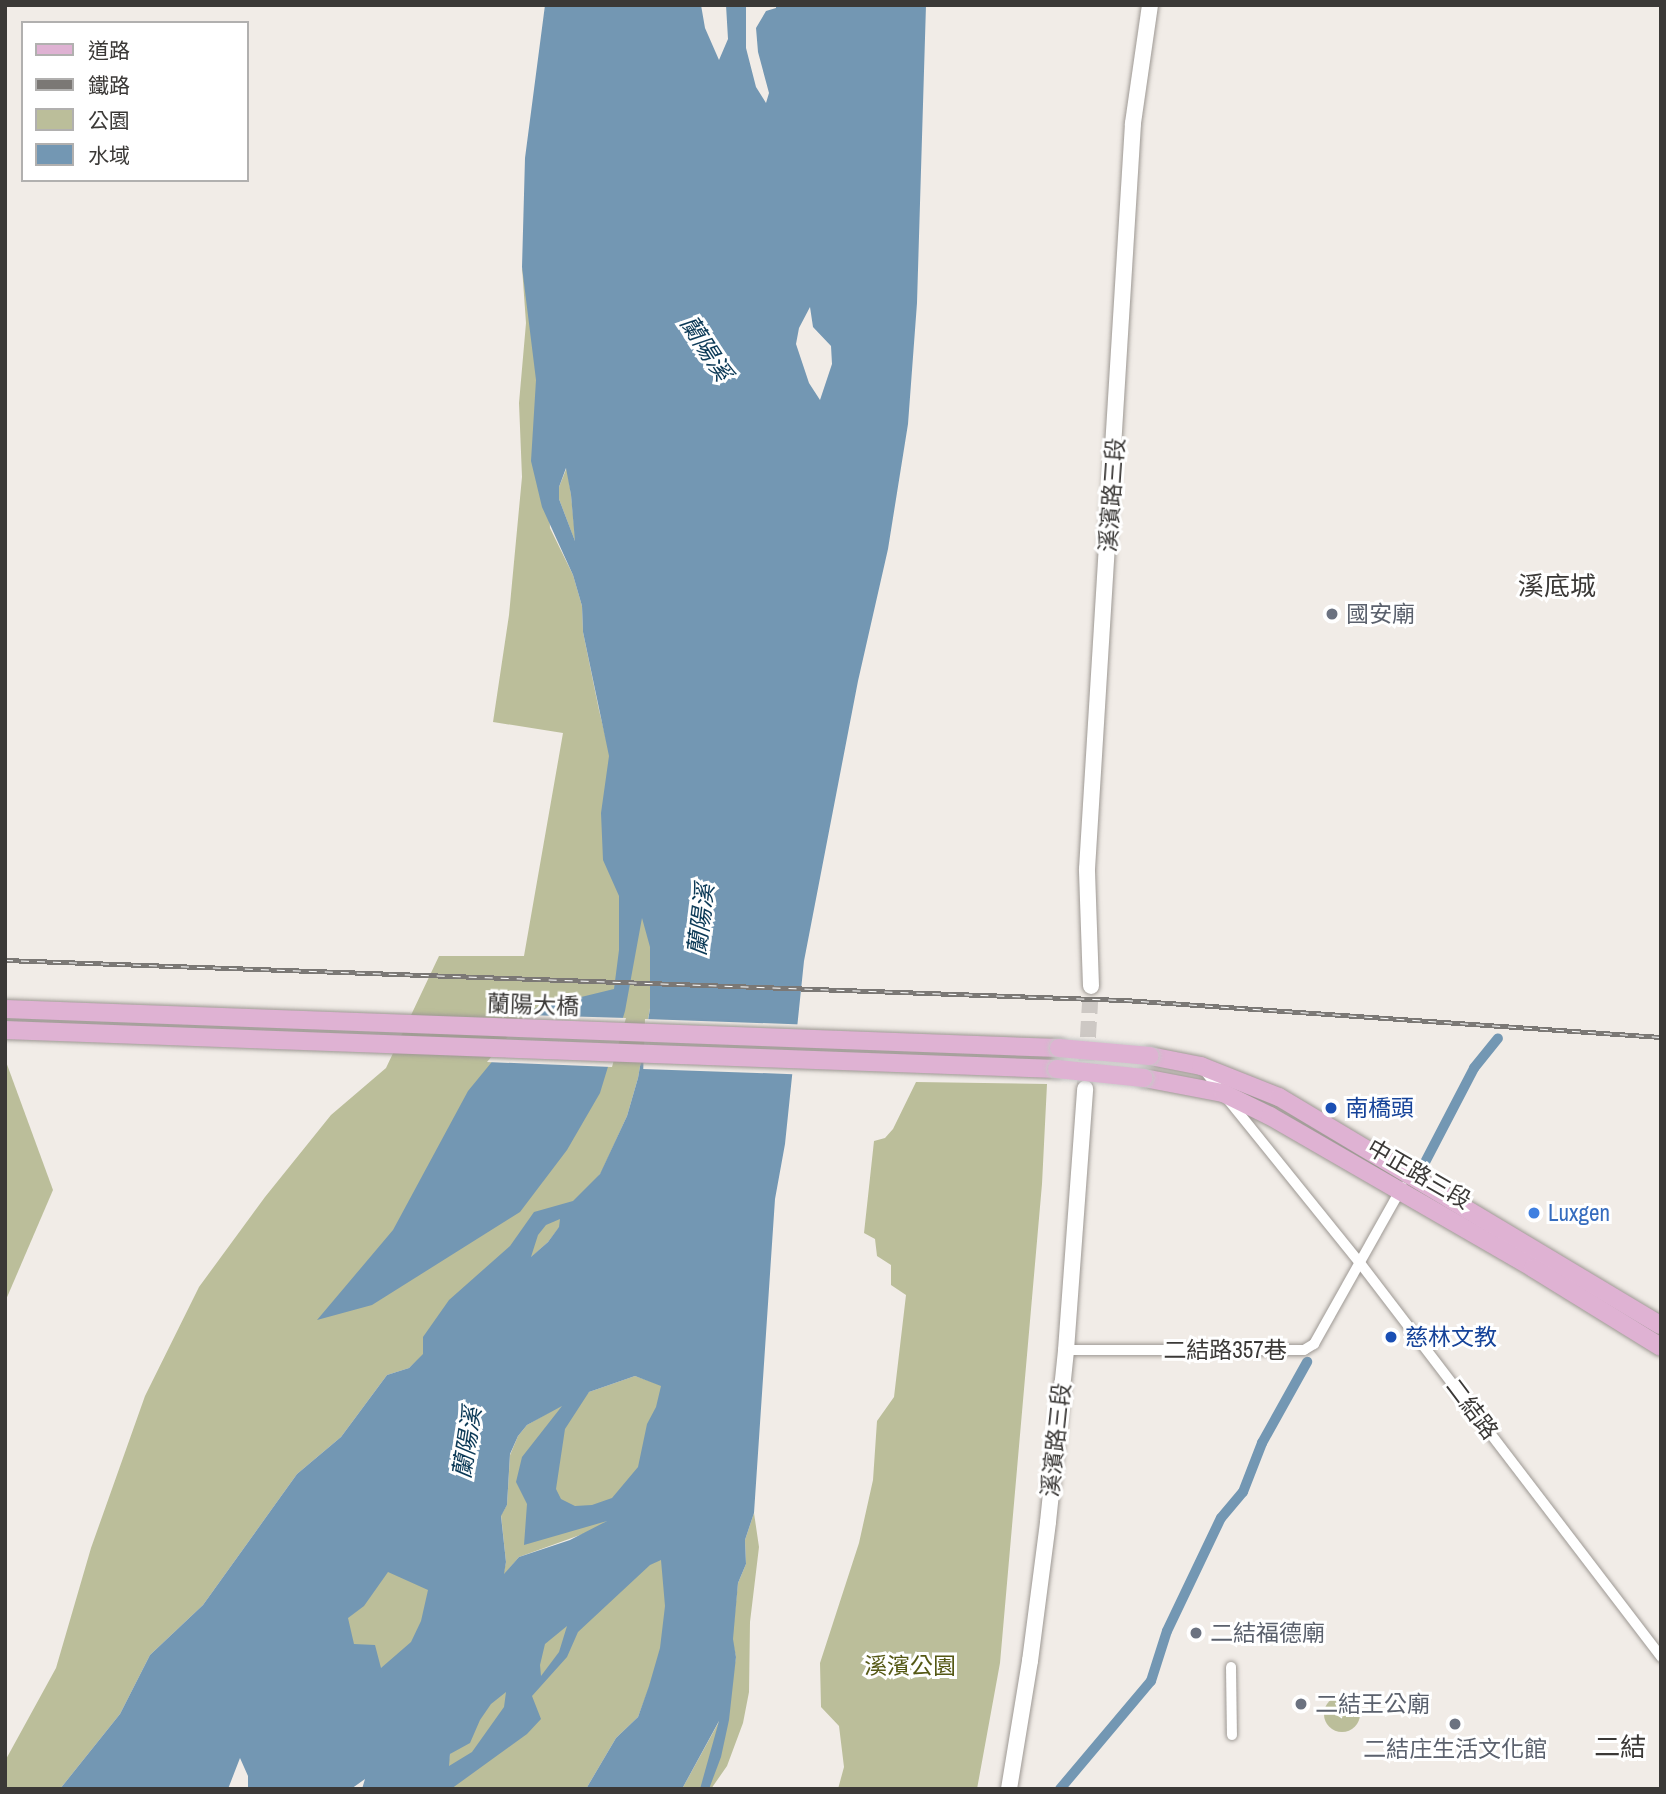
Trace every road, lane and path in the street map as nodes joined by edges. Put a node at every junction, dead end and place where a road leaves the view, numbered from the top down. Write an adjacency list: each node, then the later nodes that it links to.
1 (1150, 5): 2 (street, 溪濱路三段)
2 (1091, 986)
3 (5, 1009): 5 (main road, 蘭陽大橋)
4 (5, 1031): 7 (main road, 蘭陽大橋)
5 (1059, 1048): 6 (main road, 中正路三段, bridge)
6 (1201, 1066): 9 (street, 二結路); 10 (main road, 中正路三段)
7 (1056, 1069): 9 (main road, 中正路三段, bridge)
8 (1085, 1090): 14 (street, 溪濱路三段)
9 (1223, 1093): 10 (main road, 中正路三段); 11 (street, 二結路)
10 (1404, 1184): 11 (street, 二結路357巷); 12 (main road, 中正路三段); 13 (main road, 中正路三段)
11 (1360, 1264): 14 (street, 二結路357巷); 15 (street, 二結路)
12 (1661, 1326)
13 (1661, 1347)
14 (1066, 1350): 18 (street, 溪濱路三段)
15 (1661, 1657)
16 (1231, 1667): 17 (street)
17 (1232, 1735)
18 (1009, 1789)

